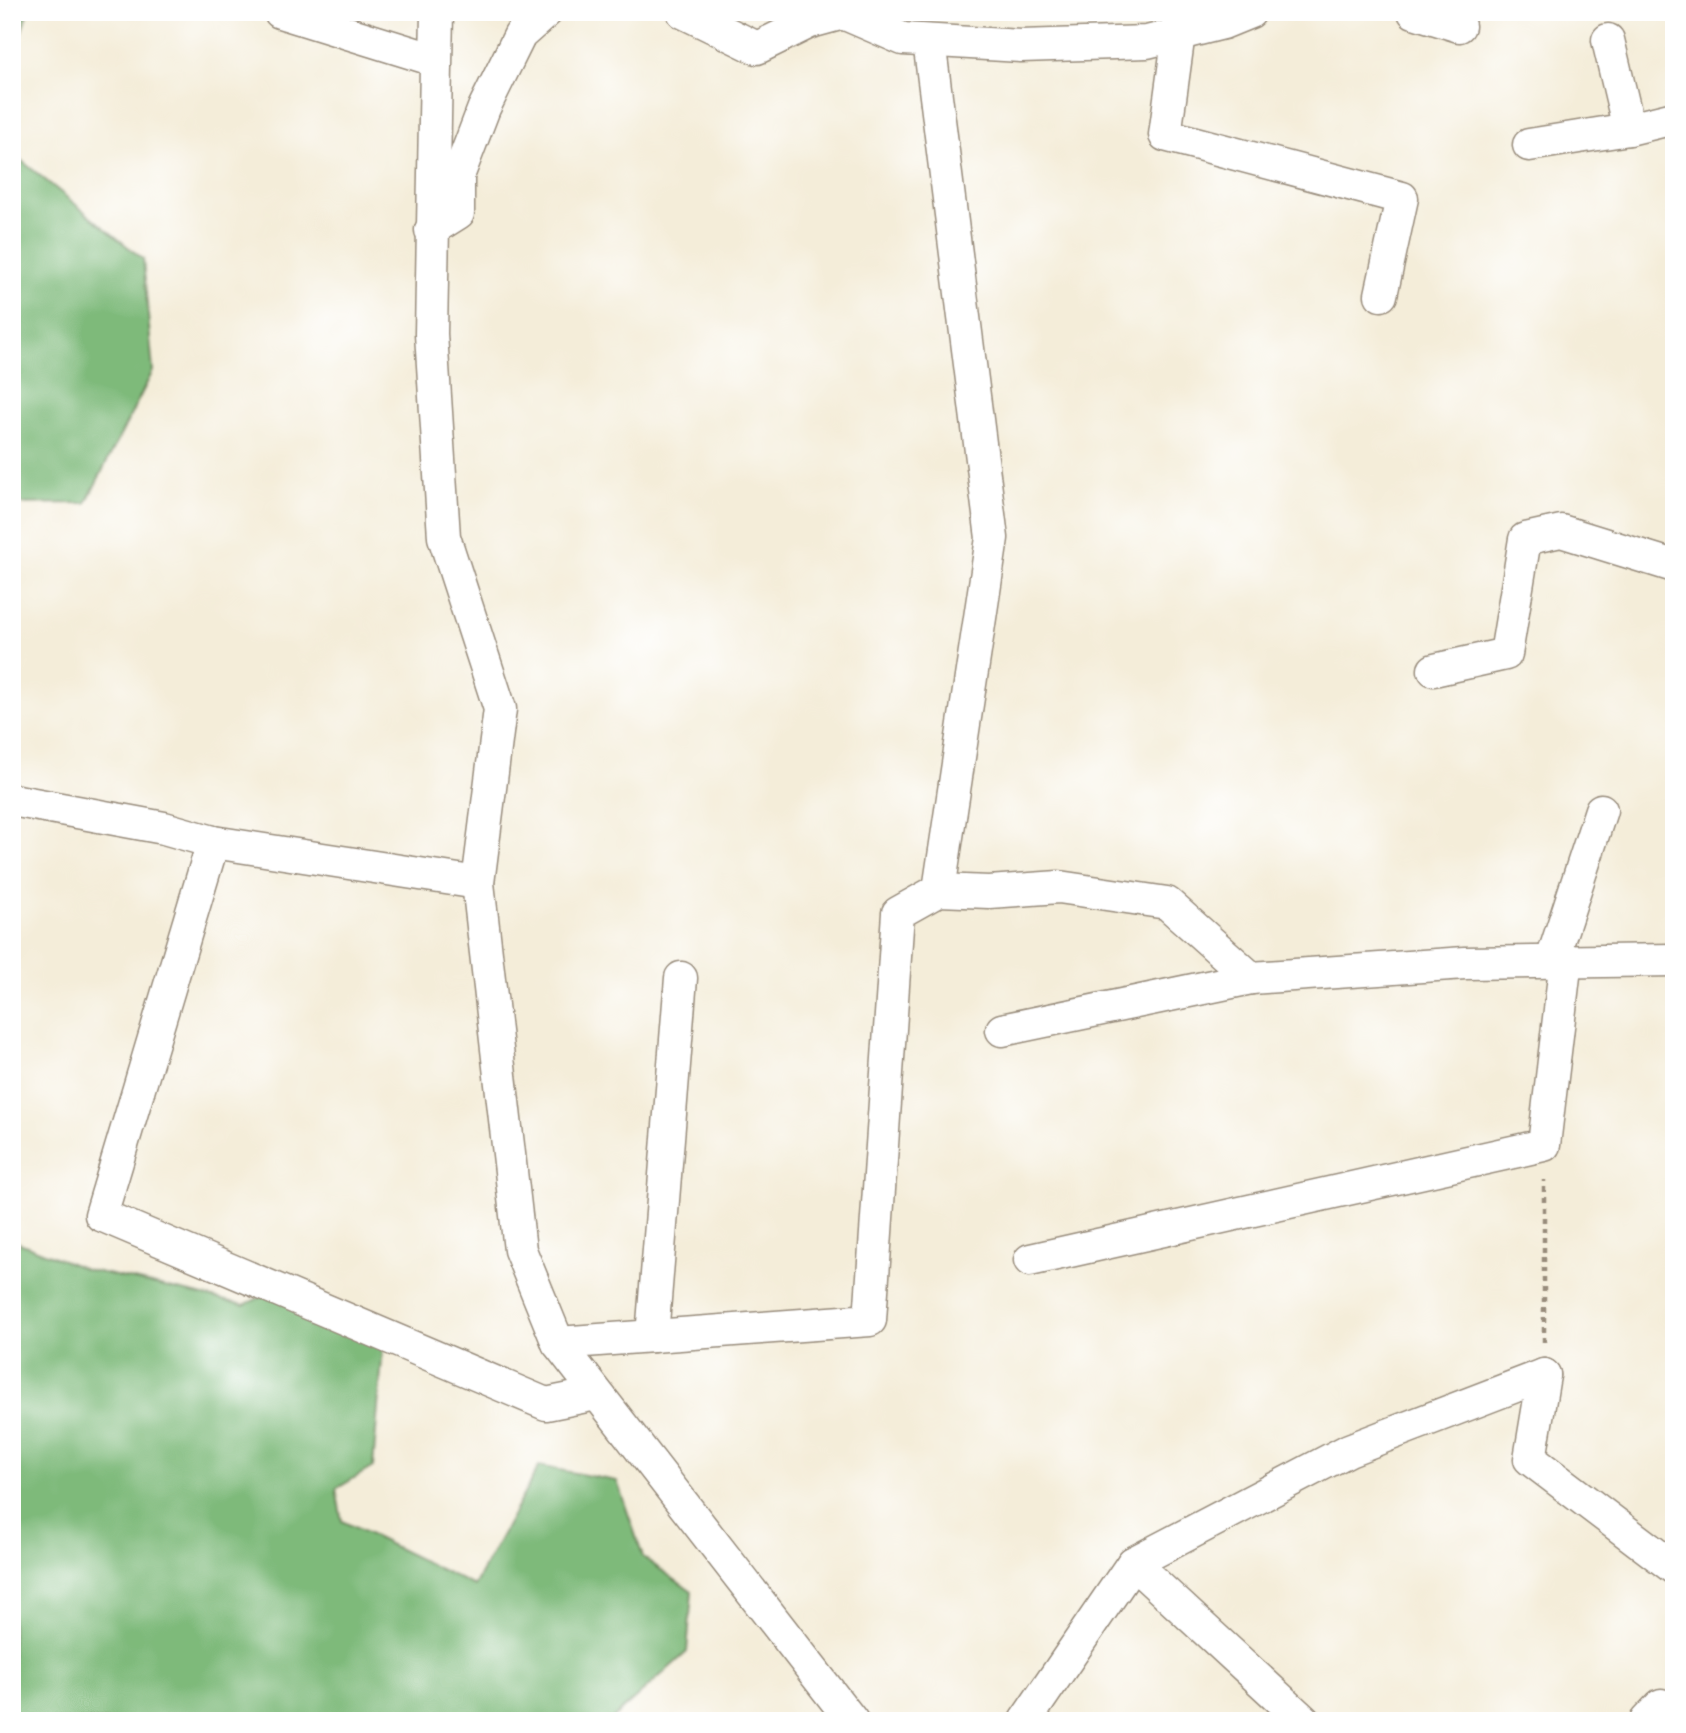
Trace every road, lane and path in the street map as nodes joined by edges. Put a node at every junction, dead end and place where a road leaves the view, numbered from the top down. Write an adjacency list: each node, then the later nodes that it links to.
1 (280, 12): 11 (street)
2 (436, 12): 11 (street)
3 (546, 12): 15 (street)
4 (683, 12): 10 (street)
5 (1250, 12): 8 (street)
6 (1414, 12): 7 (street)
7 (1459, 26)
8 (1179, 33): 10 (street); 16 (street)
9 (1608, 40): 13 (street)
10 (929, 41): 23 (street)
11 (435, 60): 15 (street)
12 (1674, 118): 13 (street)
13 (1629, 129): 14 (street)
14 (1529, 145)
15 (431, 230): 22 (street)
16 (1381, 295)
17 (1674, 566): 18 (street)
18 (1434, 670)
19 (12, 800): 21 (street)
20 (1601, 810): 24 (street)
21 (212, 842): 22 (street); 34 (street)
22 (478, 884): 32 (street)
23 (939, 890): 27 (street); 31 (street)
24 (1559, 960): 25 (street); 27 (street); 29 (street)
25 (1674, 960)
26 (681, 978): 31 (street)
27 (1251, 978): 28 (street)
28 (1002, 1030)
29 (1544, 1145): 30 (street); 33 (path)
30 (1030, 1260)
31 (652, 1336): 32 (street)
32 (558, 1343): 34 (street)
33 (1544, 1375): 35 (street); 36 (street)
34 (596, 1394): 39 (street)
35 (1133, 1563): 38 (street); 40 (street)
36 (1674, 1569)
37 (1674, 1710): 41 (street)
38 (1288, 1715)
39 (852, 1721)
40 (1025, 1721)
41 (1646, 1721)

